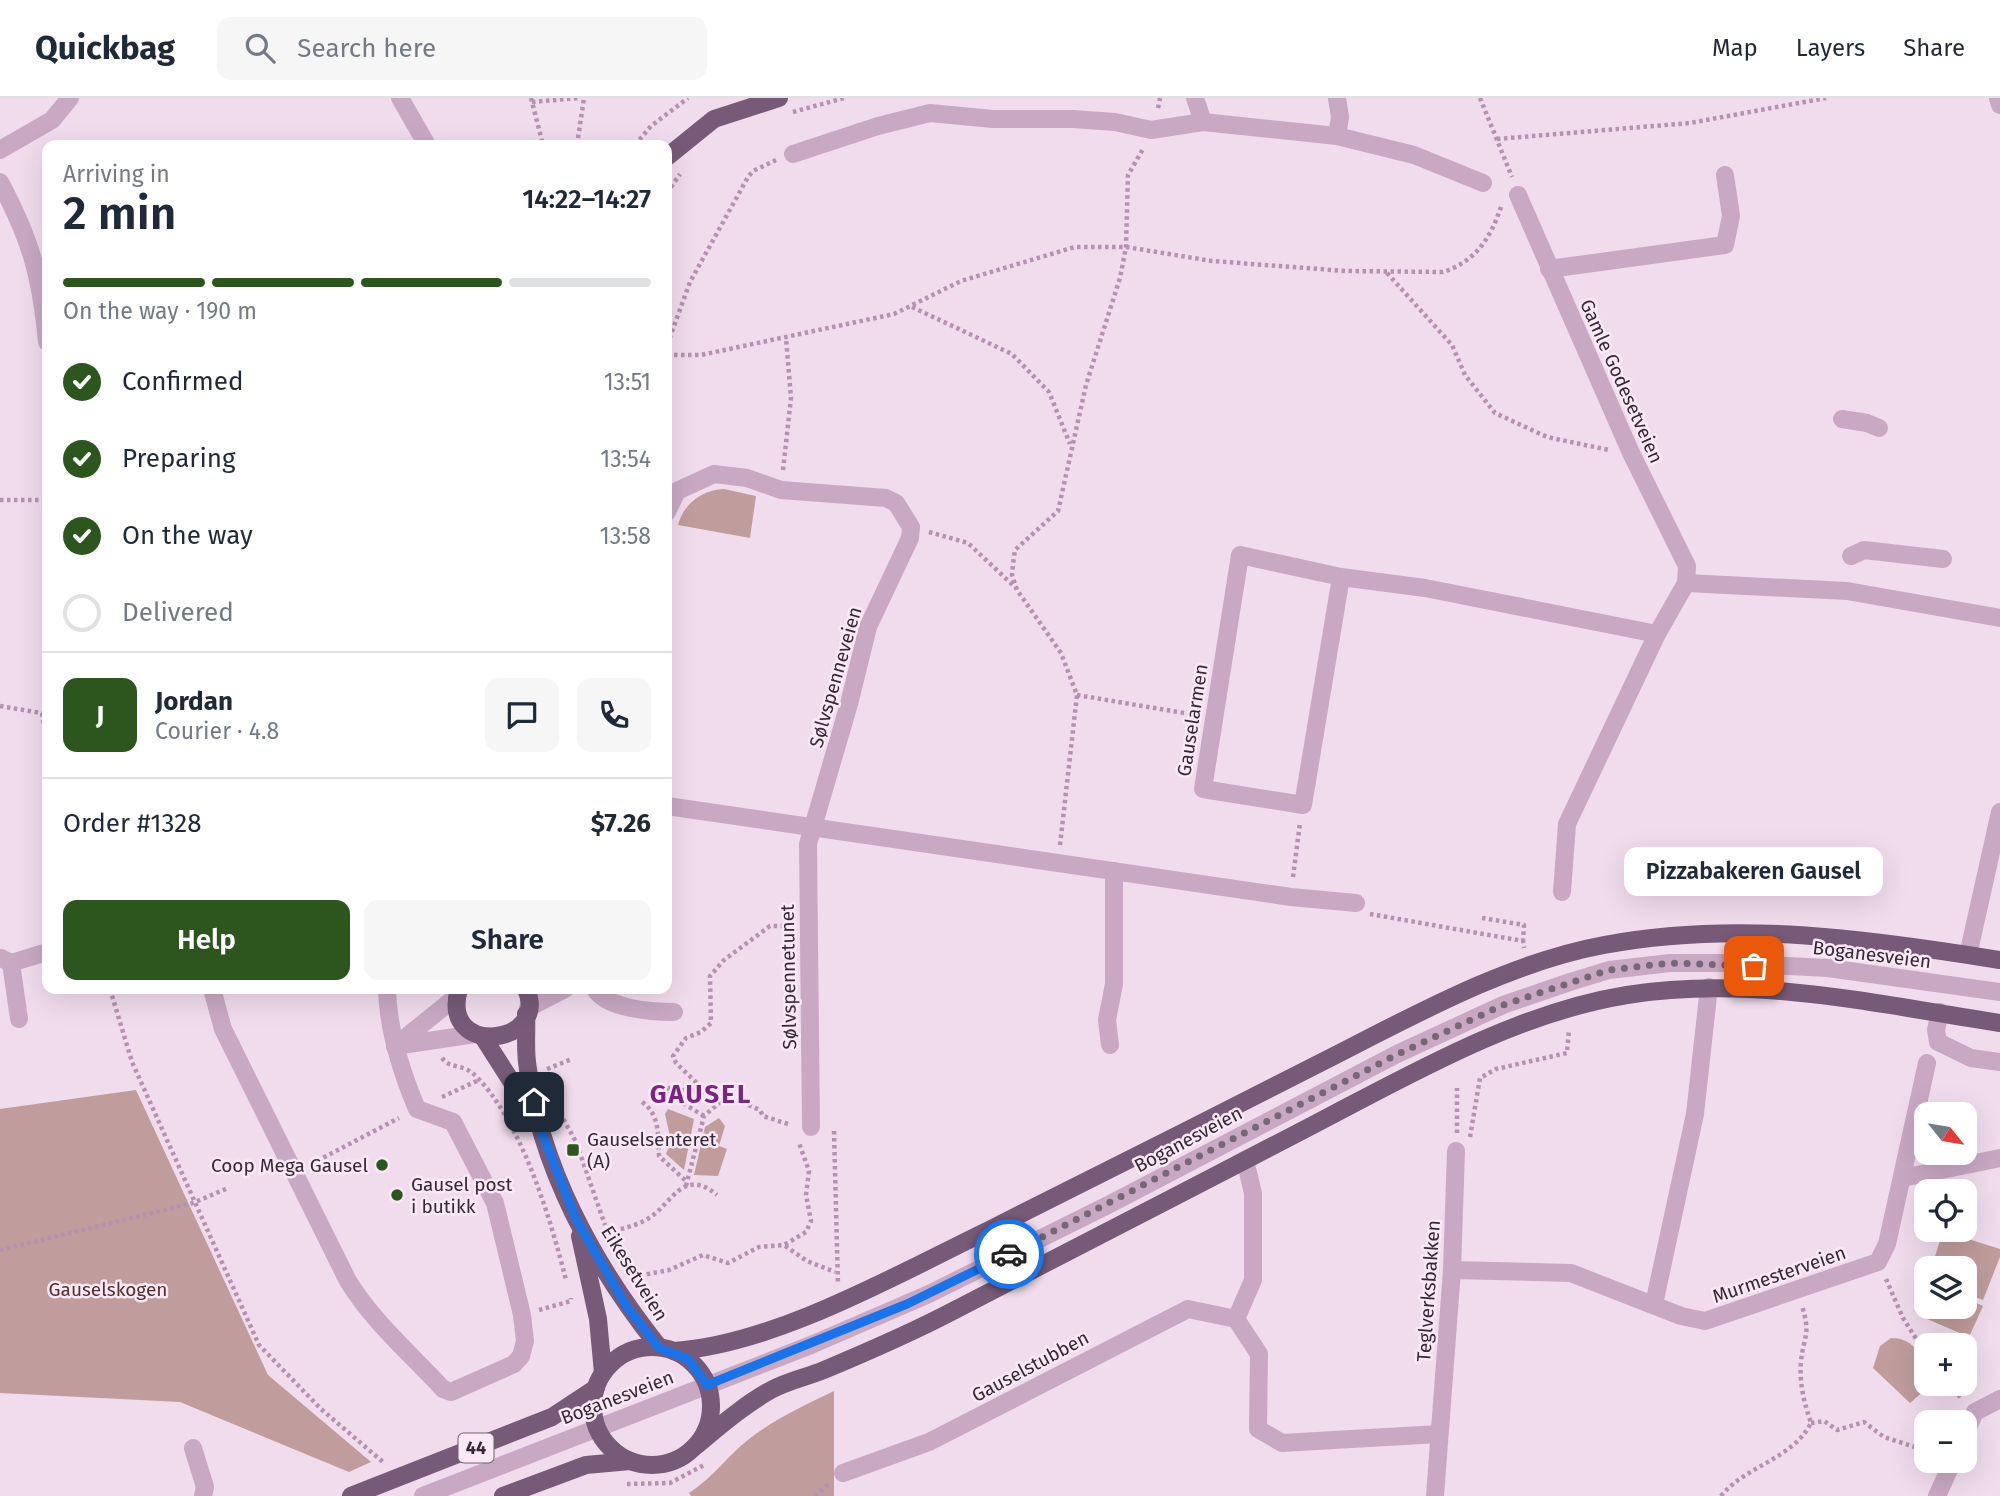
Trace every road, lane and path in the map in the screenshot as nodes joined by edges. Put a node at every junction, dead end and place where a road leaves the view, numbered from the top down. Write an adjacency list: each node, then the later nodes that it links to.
1 (70, 98): 24 (street)
2 (400, 98): 20 (street)
3 (581, 98): 13 (path); 22 (path)
4 (688, 98): 23 (path)
5 (779, 98): 25 (main road)
6 (844, 98): 15 (path)
7 (1195, 98): 16 (street)
8 (1336, 98): 18 (street)
9 (1480, 98): 19 (path)
10 (1826, 98): 19 (path)
11 (1997, 98): 14 (street)
12 (1162, 99): 17 (path)
13 (531, 100): 21 (path)
14 (2000, 106)
15 (791, 113)
16 (1203, 122): 17 (street); 18 (street)
17 (1151, 130): 26 (street); 33 (path)
18 (1337, 136): 30 (street)
19 (1497, 139): 32 (path)
20 (424, 140)
21 (542, 140)
22 (577, 140)
23 (639, 140)
24 (0, 150)
25 (672, 153)
26 (793, 154): 38 (path)
27 (682, 172): 31 (path)
28 (1725, 175): 34 (street)
29 (0, 182): 36 (street)
30 (1483, 183)
31 (672, 186)
32 (1511, 196): 34 (street, Gamle Godesetveien); 35 (path)
33 (1126, 247): 35 (path); 37 (path); 43 (path)
34 (1549, 269): 44 (street, Gamle Godesetveien)
35 (1386, 273): 44 (path)
36 (42, 297)
37 (912, 307): 39 (path); 43 (path)
38 (672, 331)
39 (786, 338): 40 (path); 45 (path)
40 (672, 355)
41 (1842, 419): 42 (street)
42 (1878, 428)
43 (1070, 446): 54 (path)
44 (1631, 453): 53 (street, Gamle Godesetveien)
45 (781, 490): 48 (street); 49 (street)
46 (0, 500): 47 (path)
47 (42, 500)
48 (672, 502)
49 (911, 527): 54 (path); 64 (street, Sølvspenneveien)
50 (1851, 556): 51 (street)
51 (1943, 559)
52 (1341, 577): 56 (street, Gauselarmen); 60 (street, Gauselarmen); 61 (street)
53 (1686, 583): 55 (street); 56 (street)
54 (1017, 590): 57 (path)
55 (2000, 618)
56 (1657, 634): 67 (street)
57 (1077, 695): 60 (path); 65 (path)
58 (0, 706): 59 (path)
59 (42, 713)
60 (1214, 718): 61 (street, Gauselarmen)
61 (1303, 805): 68 (path)
62 (672, 807): 64 (street)
63 (1999, 819): 76 (street)
64 (811, 826): 65 (street); 72 (street, Sølvspennetunet)
65 (1058, 863): 66 (street)
66 (1114, 871): 68 (street); 96 (street)
67 (1562, 892)
68 (1291, 897): 69 (street)
69 (1356, 903): 73 (path)
70 (793, 918): 72 (path)
71 (1482, 918): 73 (path)
72 (801, 926): 110 (path); 112 (street, Sølvspennetunet)
73 (1523, 941): 74 (path)
74 (1524, 952)
75 (42, 953): 77 (street)
76 (1968, 955): 78 (main road, Boganesveien / 44); 138 (main road, Boganesveien / 44)
77 (5, 960): 92 (street)
78 (2000, 960)
79 (1709, 987): 91 (main road); 116 (main road); 134 (street)
80 (2000, 992): 140 (street, Boganesveien)
81 (112, 994): 122 (path)
82 (213, 994): 117 (street)
83 (387, 994): 97 (street)
84 (457, 994): 97 (street)
85 (458, 994): 95 (main road, Eikesetveien)
86 (526, 994): 89 (main road, Eikesetveien)
87 (556, 994): 89 (street)
88 (601, 994): 90 (street)
89 (527, 1011): 95 (main road); 111 (main road, Eikesetveien)
90 (674, 1012)
91 (1940, 1012): 93 (main road); 100 (street)
92 (19, 1019)
93 (2000, 1023)
94 (1568, 1028): 114 (path)
95 (479, 1035): 97 (street); 111 (main road, Eikesetveien)
96 (1110, 1045)
97 (395, 1046): 109 (street)
98 (440, 1054): 104 (path)
99 (572, 1059): 103 (path)
100 (2000, 1062)
101 (543, 1063): 103 (path)
102 (1927, 1063): 118 (street)
103 (544, 1070): 105 (path)
104 (479, 1080): 109 (path); 135 (path)
105 (547, 1082)
106 (1457, 1088): 114 (path)
107 (554, 1102): 124 (path)
108 (642, 1102): 119 (path)
109 (417, 1110): 117 (path); 135 (street)
110 (704, 1116): 112 (path); 119 (path)
111 (538, 1123): 123 (main road, Eikesetveien)
112 (802, 1130): 126 (path)
113 (834, 1130): 130 (path)
114 (1456, 1151): 129 (street, Teglverksbakken)
115 (2000, 1158): 118 (street)
116 (1245, 1160): 136 (street); 146 (main road)
117 (290, 1170): 135 (street)
118 (1902, 1178): 128 (street)
119 (686, 1183): 121 (path); 124 (path)
120 (228, 1188): 122 (path)
121 (717, 1195)
122 (193, 1203): 127 (path); 151 (path)
123 (576, 1219): 138 (main road, Eikesetveien); 139 (main road, Eikesetveien)
124 (607, 1233): 125 (path)
125 (611, 1244)
126 (784, 1245): 130 (path); 131 (path)
127 (0, 1250)
128 (1878, 1262): 133 (street, Murmesterveien); 137 (path)
129 (1452, 1270): 134 (street, Murmesterveien); 145 (street, Teglverksbakken)
130 (836, 1272): 132 (path)
131 (625, 1278)
132 (838, 1285)
133 (1798, 1290): 134 (street, Murmesterveien); 143 (path)
134 (1654, 1304)
135 (522, 1315)
136 (1236, 1319): 145 (street); 152 (street, Gauselstubben)
137 (1914, 1335)
138 (667, 1349): 139 (main road, 44); 140 (main road, Eikesetveien)
139 (600, 1381): 144 (main road, Eikesetveien); 156 (main road, 44)
140 (707, 1385): 144 (street, Boganesveien); 146 (main road)
141 (2000, 1399): 142 (street)
142 (1977, 1411)
143 (1811, 1423): 147 (path); 160 (path)
144 (597, 1428): 150 (main road); 157 (street, Boganesveien)
145 (1439, 1434): 159 (street, Teglverksbakken)
146 (697, 1445): 150 (main road)
147 (1914, 1447)
148 (192, 1448): 155 (street)
149 (710, 1459): 154 (path)
150 (630, 1461): 158 (main road)
151 (386, 1465)
152 (843, 1473)
153 (1948, 1473): 161 (street)
154 (616, 1484)
155 (203, 1496)
156 (351, 1496)
157 (423, 1496)
158 (503, 1496)
159 (1435, 1496)
160 (1721, 1496)
161 (1937, 1496)

